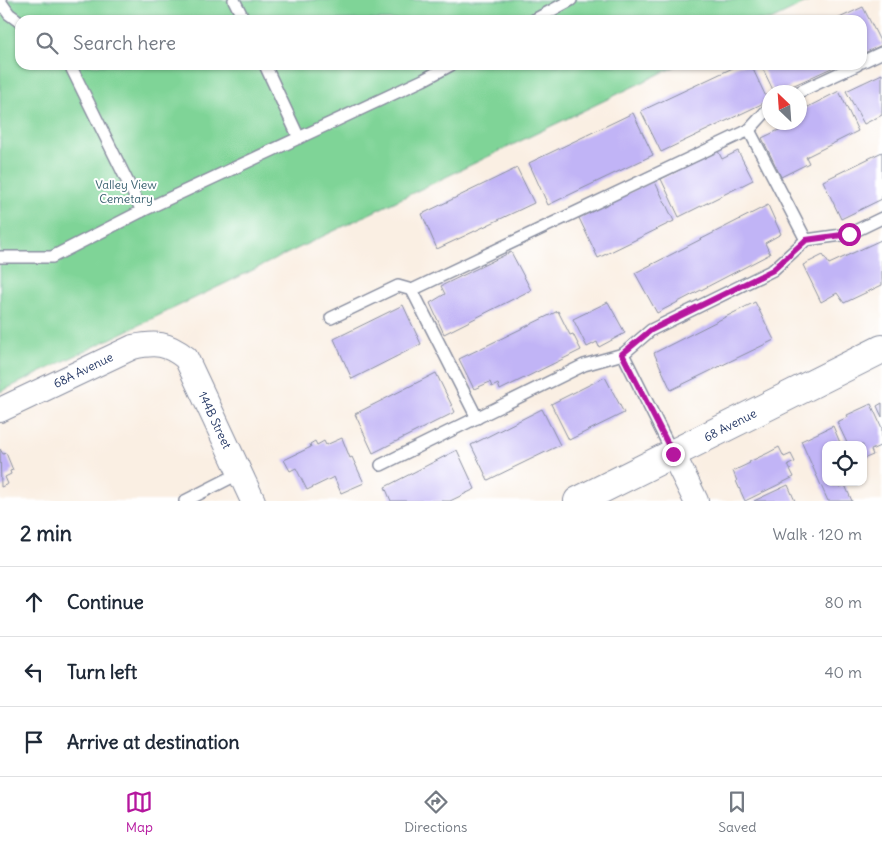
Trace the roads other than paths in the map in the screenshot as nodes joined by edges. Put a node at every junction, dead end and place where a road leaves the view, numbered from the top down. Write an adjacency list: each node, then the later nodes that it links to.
1 (234, 0): 4 (lane)
2 (571, 0): 5 (lane)
3 (0, 1): 6 (lane)
4 (242, 15)
5 (543, 15)
6 (15, 18)
7 (881, 54): 8 (lane)
8 (867, 60)
9 (72, 70): 17 (lane)
10 (267, 70): 16 (lane)
11 (442, 70): 16 (lane)
12 (846, 70): 13 (lane)
13 (807, 89)
14 (762, 116): 15 (lane)
15 (749, 130): 19 (lane); 21 (lane)
16 (299, 138): 17 (lane)
17 (142, 211): 20 (lane)
18 (882, 218): 19 (lane)
19 (806, 240): 25 (lane)
20 (0, 257)
21 (412, 290): 22 (lane); 27 (lane)
22 (331, 318)
23 (169, 347): 26 (street, 68A Avenue); 30 (street, 144B Street)
24 (882, 349): 28 (street, 68 Avenue)
25 (622, 354): 27 (lane); 28 (lane)
26 (0, 410)
27 (476, 418): 29 (lane)
28 (673, 454): 33 (street, 68 Avenue); 34 (street)
29 (381, 465)
30 (240, 473): 31 (lane); 32 (street, 144B Street)
31 (185, 501)
32 (253, 501)
33 (578, 501)
34 (696, 501)

